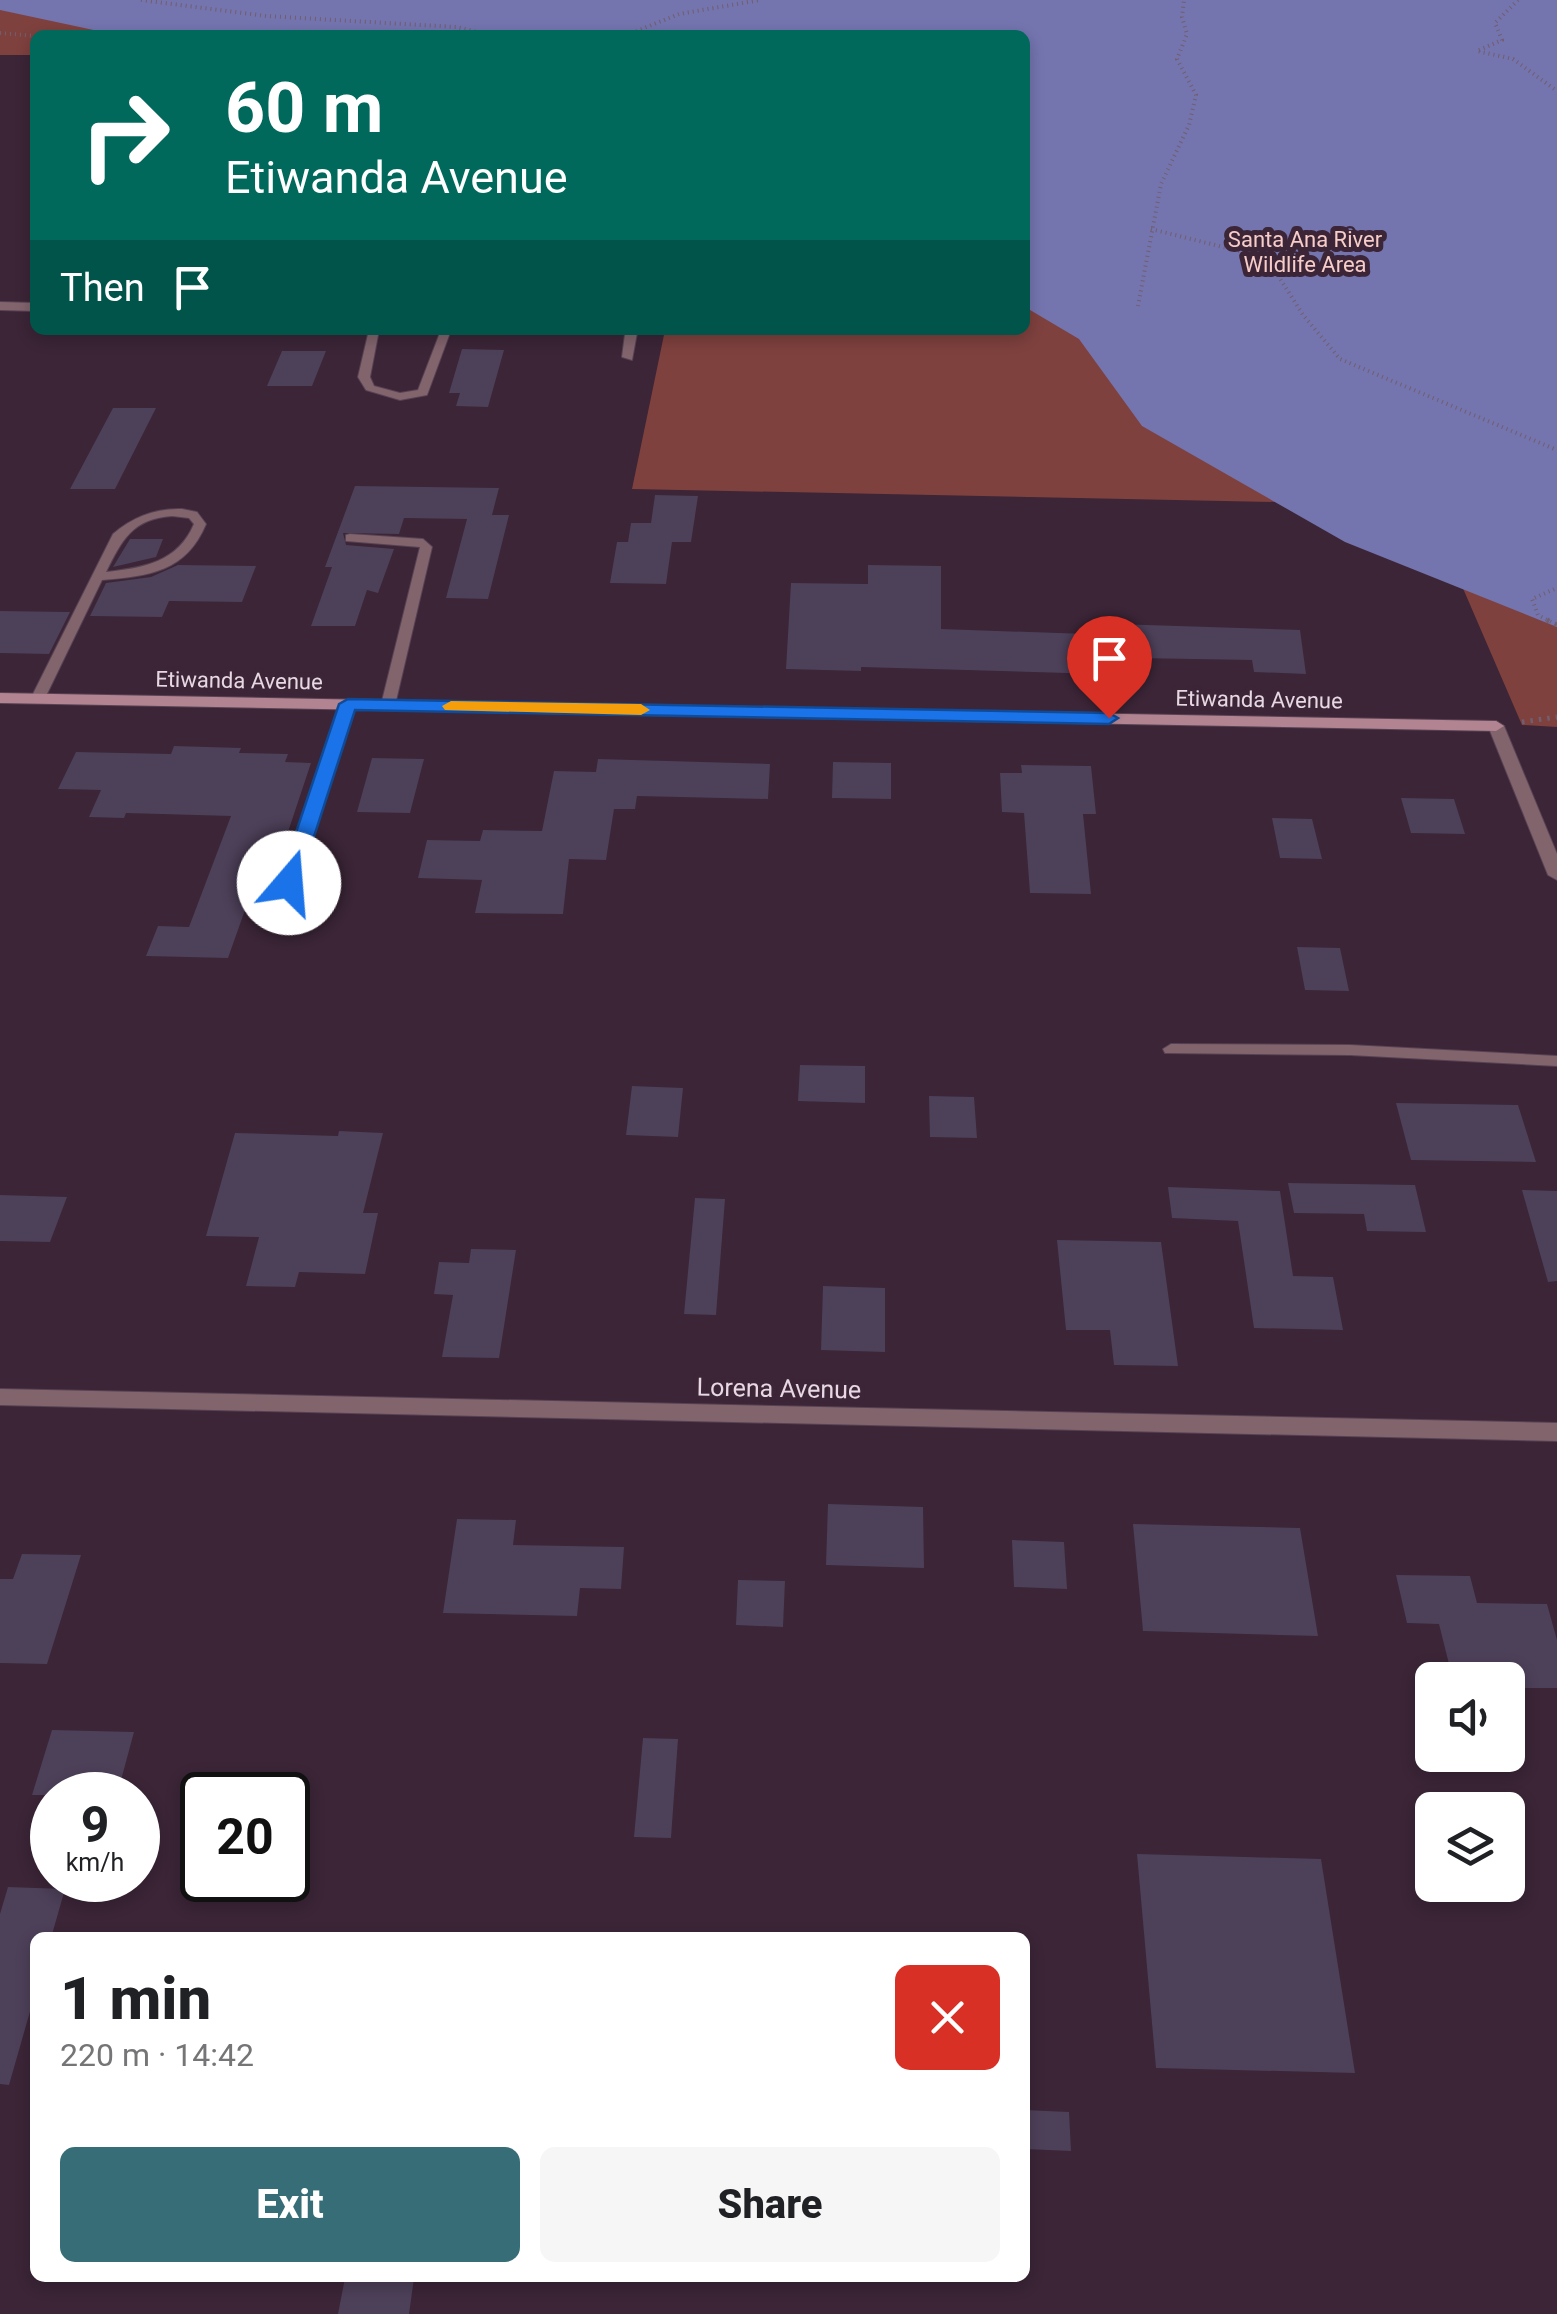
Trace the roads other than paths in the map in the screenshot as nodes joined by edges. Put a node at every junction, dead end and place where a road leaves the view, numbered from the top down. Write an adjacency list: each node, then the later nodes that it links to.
1 (0, 306): 2 (street)
2 (30, 307)
3 (373, 335): 4 (lane)
4 (444, 335)
5 (631, 335): 6 (street)
6 (628, 357)
7 (350, 538): 12 (lane)
8 (97, 578): 8 (lane); 10 (lane)
9 (0, 698): 10 (street, Etiwanda Avenue)
10 (38, 698): 11 (street, Etiwanda Avenue)
11 (348, 704): 12 (street, Etiwanda Avenue); 15 (lane)
12 (388, 705): 13 (street, Etiwanda Avenue)
13 (1496, 726): 14 (street)
14 (1557, 875)
15 (289, 883)
16 (1172, 1049): 17 (lane)
17 (1557, 1062)
18 (0, 1398): 19 (street, Lorena Avenue)
19 (1557, 1432)

